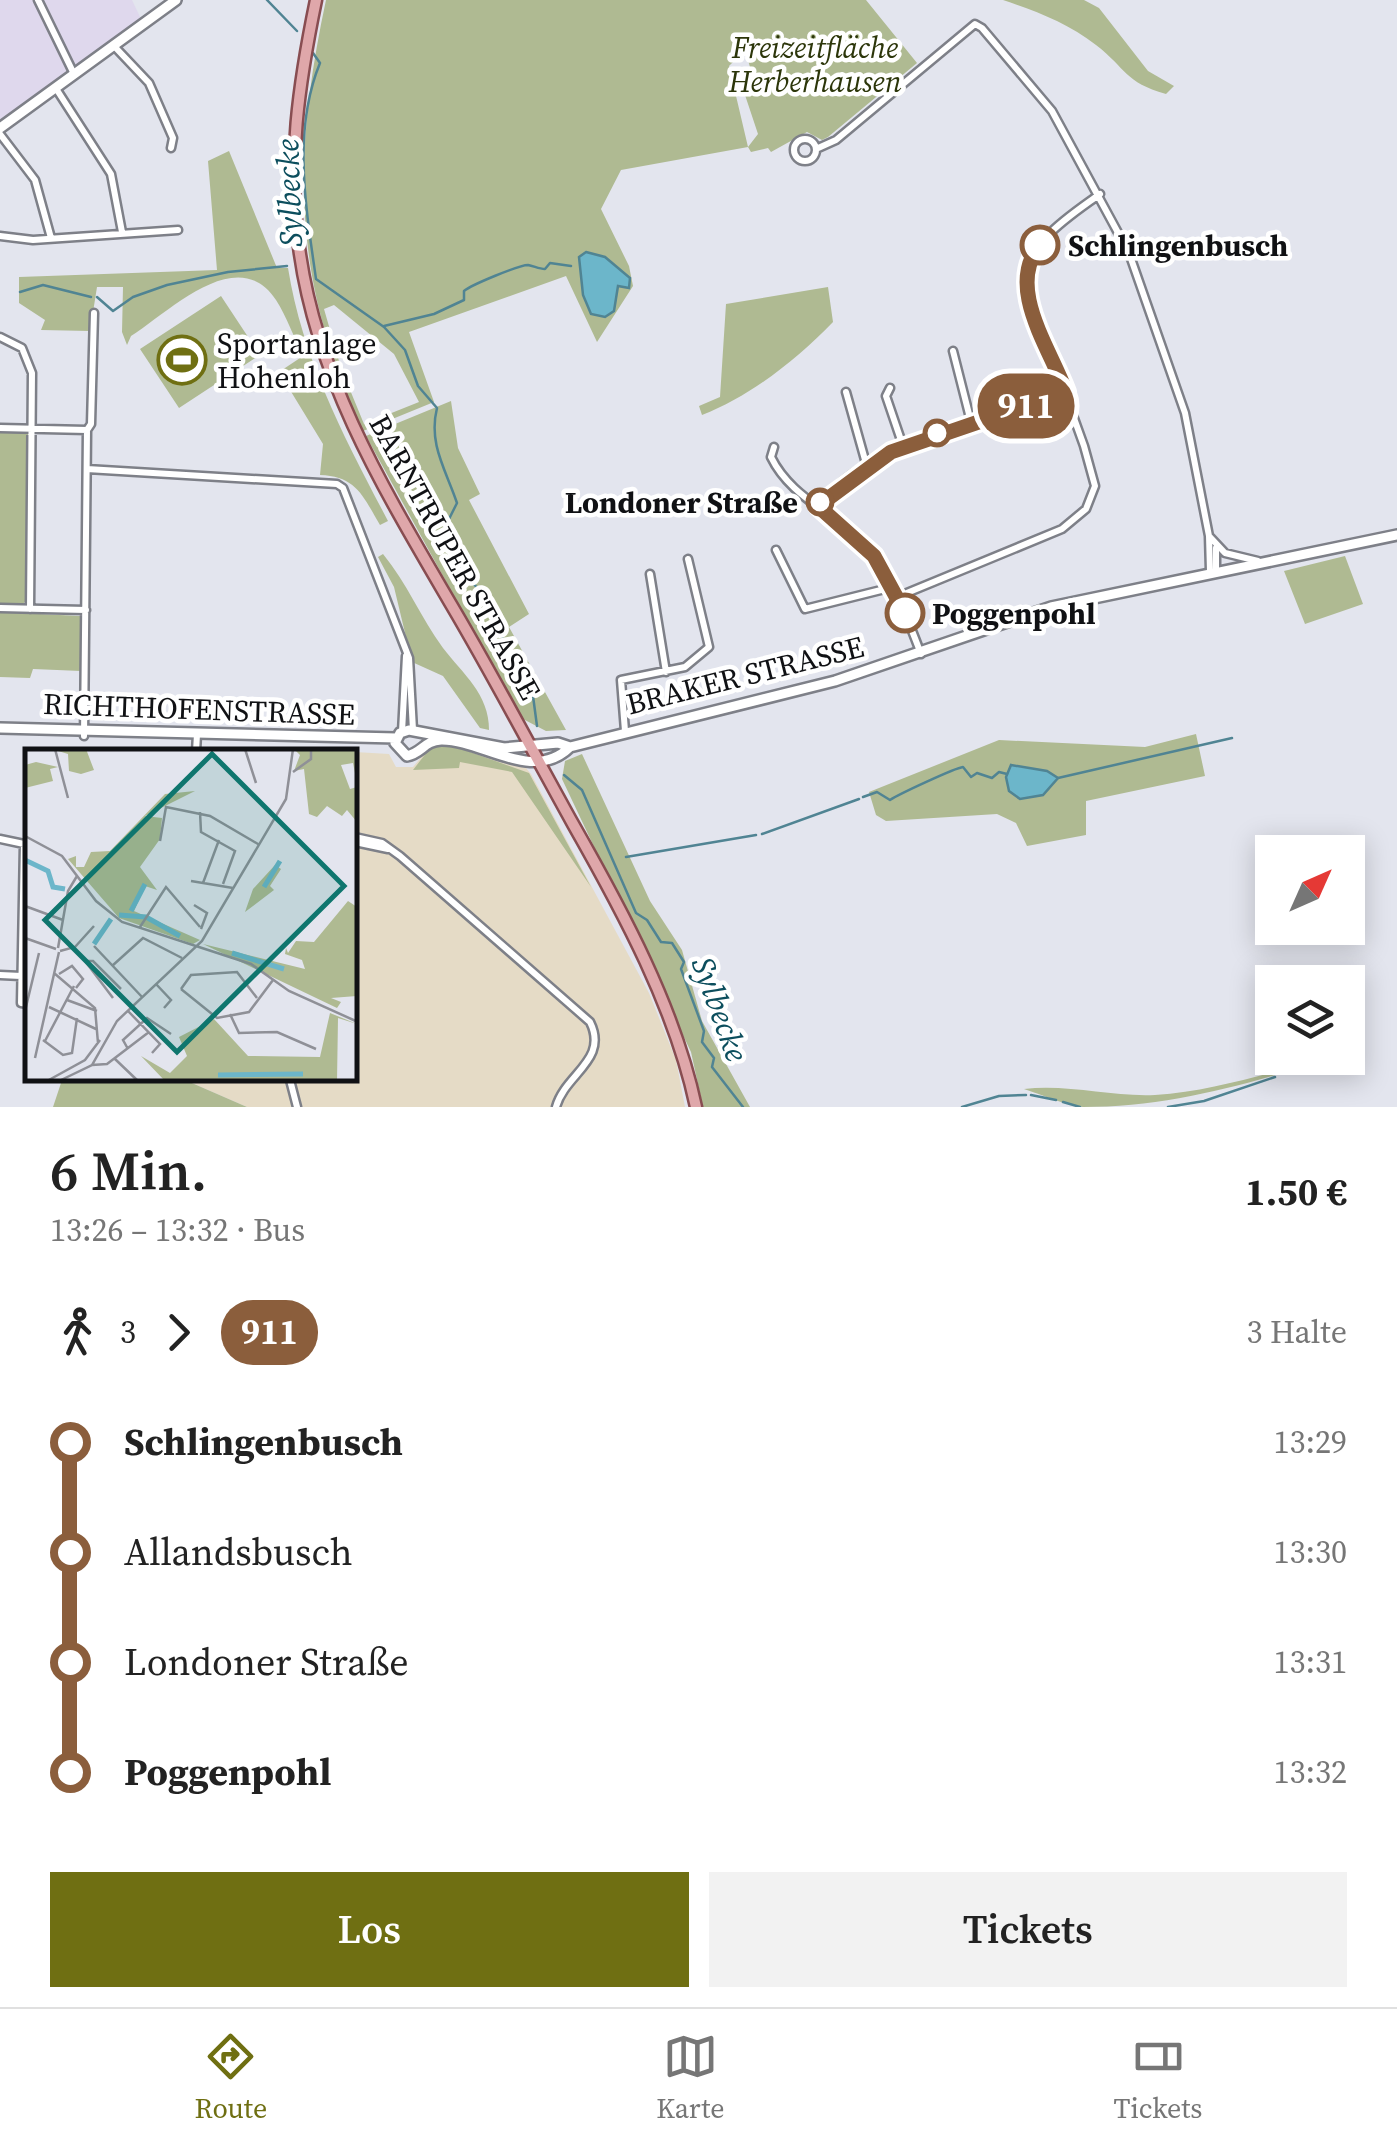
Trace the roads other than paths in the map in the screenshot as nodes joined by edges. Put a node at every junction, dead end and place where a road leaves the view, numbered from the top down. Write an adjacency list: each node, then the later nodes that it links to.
1 (38, 0): 5 (street)
2 (176, 0): 4 (street)
3 (316, 0): 52 (main road, BARNTRUPER STRASSE)
4 (114, 46): 5 (street); 8 (street)
5 (74, 74): 6 (street)
6 (55, 88): 7 (street); 12 (street)
7 (0, 131): 14 (street)
8 (171, 148)
9 (816, 148): 10 (street)
10 (1100, 194): 20 (street); 31 (street)
11 (178, 230): 12 (street)
12 (122, 232): 14 (street)
13 (0, 236): 14 (street)
14 (51, 238)
15 (94, 312): 24 (street)
16 (0, 338): 23 (street)
17 (953, 351): 21 (street)
18 (890, 388): 25 (street)
19 (846, 392): 27 (street)
20 (1066, 392): 21 (street); 39 (street)
21 (971, 422): 25 (street)
22 (0, 428): 23 (street)
23 (32, 429): 24 (street); 41 (street)
24 (87, 430): 28 (street)
25 (904, 446): 27 (street)
26 (774, 447): 29 (street)
27 (867, 467): 29 (street)
28 (87, 469): 42 (street); 43 (street)
29 (818, 506): 38 (street)
30 (1397, 534): 35 (street, BRAKER STRASSE)
31 (1209, 536): 32 (street); 36 (street)
32 (1216, 548): 35 (street); 36 (street)
33 (776, 550): 38 (street)
34 (688, 559): 45 (street)
35 (1262, 561): 36 (street, BRAKER STRASSE)
36 (1213, 571): 44 (street, BRAKER STRASSE)
37 (650, 574): 45 (street)
38 (893, 587): 39 (street)
39 (897, 597): 44 (street)
40 (0, 608): 41 (street)
41 (30, 609): 42 (street)
42 (86, 610): 48 (street)
43 (406, 654): 50 (street); 51 (street)
44 (921, 654): 47 (street, BRAKER STRASSE)
45 (666, 672): 47 (street)
46 (0, 731): 48 (street, RICHTHOFENSTRASSE)
47 (625, 731): 53 (street, BRAKER STRASSE)
48 (84, 733): 49 (street, RICHTHOFENSTRASSE)
49 (197, 736): 51 (street, RICHTHOFENSTRASSE); 54 (street)
50 (418, 737): 51 (street); 51 (street); 52 (street); 55 (street)
51 (398, 738)
52 (530, 746): 53 (street, BRAKER STRASSE); 55 (main road, BARNTRUPER STRASSE)
53 (570, 747): 55 (street, BRAKER STRASSE)
54 (196, 749)
55 (538, 762): 64 (main road, BARNTRUPER STRASSE)
56 (0, 839): 59 (street)
57 (358, 841): 63 (street)
58 (0, 976): 59 (street)
59 (21, 976): 60 (street)
60 (25, 1004)
61 (290, 1082): 62 (street)
62 (296, 1107)
63 (556, 1107)
64 (696, 1107)

